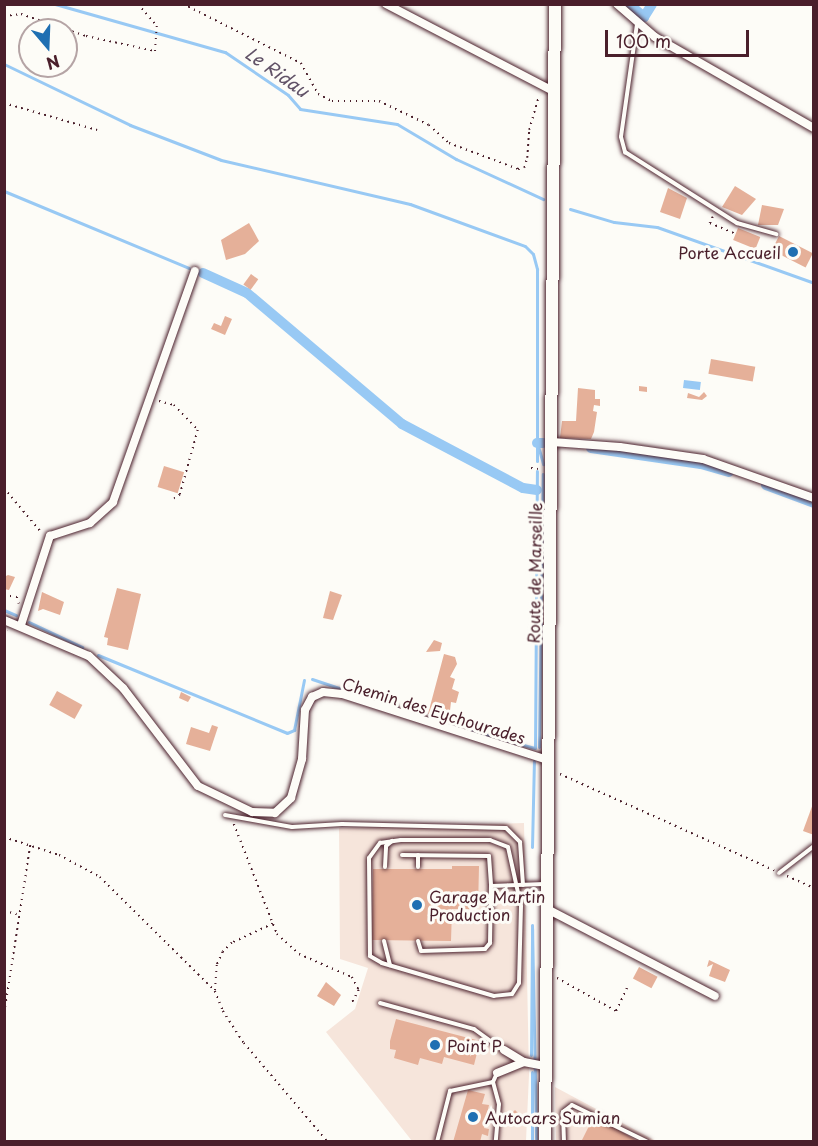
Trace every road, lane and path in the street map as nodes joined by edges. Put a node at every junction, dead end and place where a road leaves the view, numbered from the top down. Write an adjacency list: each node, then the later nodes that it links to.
1 (138, 4): 8 (path)
2 (183, 4): 10 (path)
3 (386, 4): 10 (street)
4 (555, 4): 11 (main road, Route de Marseille)
5 (617, 4): 7 (street)
6 (4, 16): 8 (path)
7 (637, 24): 13 (street); 15 (lane)
8 (155, 51): 9 (path)
9 (155, 55)
10 (542, 85): 11 (street)
11 (555, 92): 18 (main road, Route de Marseille)
12 (4, 102): 14 (path)
13 (813, 128)
14 (97, 130)
15 (776, 234)
16 (195, 271): 17 (street)
17 (148, 406): 21 (path); 22 (street)
18 (552, 442): 20 (street); 27 (main road, Route de Marseille)
19 (4, 488): 22 (path)
20 (813, 498)
21 (174, 499)
22 (47, 540): 24 (street)
23 (4, 595): 24 (path)
24 (23, 616): 26 (street)
25 (4, 620): 26 (street)
26 (21, 625): 27 (street, Chemin des Eychourades)
27 (548, 765): 37 (path); 38 (main road, Route de Marseille)
28 (225, 815): 40 (lane); 46 (path)
29 (4, 837): 31 (path)
30 (396, 840): 35 (lane); 39 (lane); 49 (lane)
31 (30, 845): 45 (path); 52 (path)
32 (813, 846): 37 (lane)
33 (402, 855): 34 (lane)
34 (418, 855): 36 (lane); 41 (lane)
35 (385, 867)
36 (418, 867)
37 (779, 873): 42 (path)
38 (547, 884): 40 (lane); 43 (main road, Route de Marseille)
39 (515, 885): 40 (lane); 41 (lane); 49 (lane)
40 (523, 885)
41 (491, 886): 48 (lane)
42 (813, 888)
43 (547, 909): 50 (main road, Route de Marseille); 53 (street)
44 (4, 910): 45 (path)
45 (17, 914): 56 (path)
46 (273, 924): 52 (path); 54 (path)
47 (384, 941): 49 (lane)
48 (418, 941)
49 (390, 965)
50 (546, 972): 51 (path); 59 (main road, Route de Marseille)
51 (628, 985)
52 (215, 991): 62 (path)
53 (715, 996)
54 (352, 1003)
55 (380, 1003): 57 (lane)
56 (4, 1013)
57 (504, 1050): 58 (street)
58 (524, 1062): 59 (street); 60 (street)
59 (545, 1066): 65 (main road, Route de Marseille)
60 (497, 1073): 61 (lane)
61 (493, 1082): 63 (lane); 64 (lane)
62 (328, 1142)
63 (437, 1142)
64 (496, 1142)
65 (545, 1142)
66 (564, 1142): 67 (lane)
67 (648, 1142)

